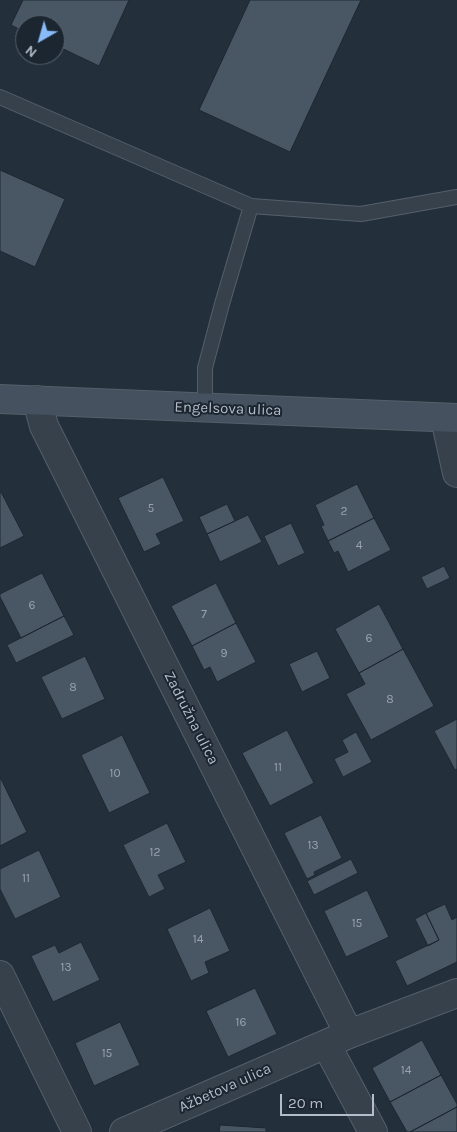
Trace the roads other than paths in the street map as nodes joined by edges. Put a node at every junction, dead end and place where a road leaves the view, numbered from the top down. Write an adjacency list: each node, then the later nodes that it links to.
1 (0, 97): 3 (lane)
2 (457, 197): 3 (lane)
3 (251, 206): 6 (lane)
4 (0, 399): 5 (street, Engelsova ulica)
5 (37, 400): 6 (street, Engelsova ulica); 11 (street, Zadružna ulica)
6 (205, 408): 7 (street, Engelsova ulica)
7 (451, 418): 8 (street)
8 (457, 473)
9 (0, 975): 13 (street)
10 (457, 993): 11 (street, Ažbetova ulica)
11 (338, 1039): 12 (street, Ažbetova ulica); 15 (street)
12 (152, 1127): 14 (street, Ažbetova ulica)
13 (77, 1132)
14 (124, 1132)
15 (373, 1132)

